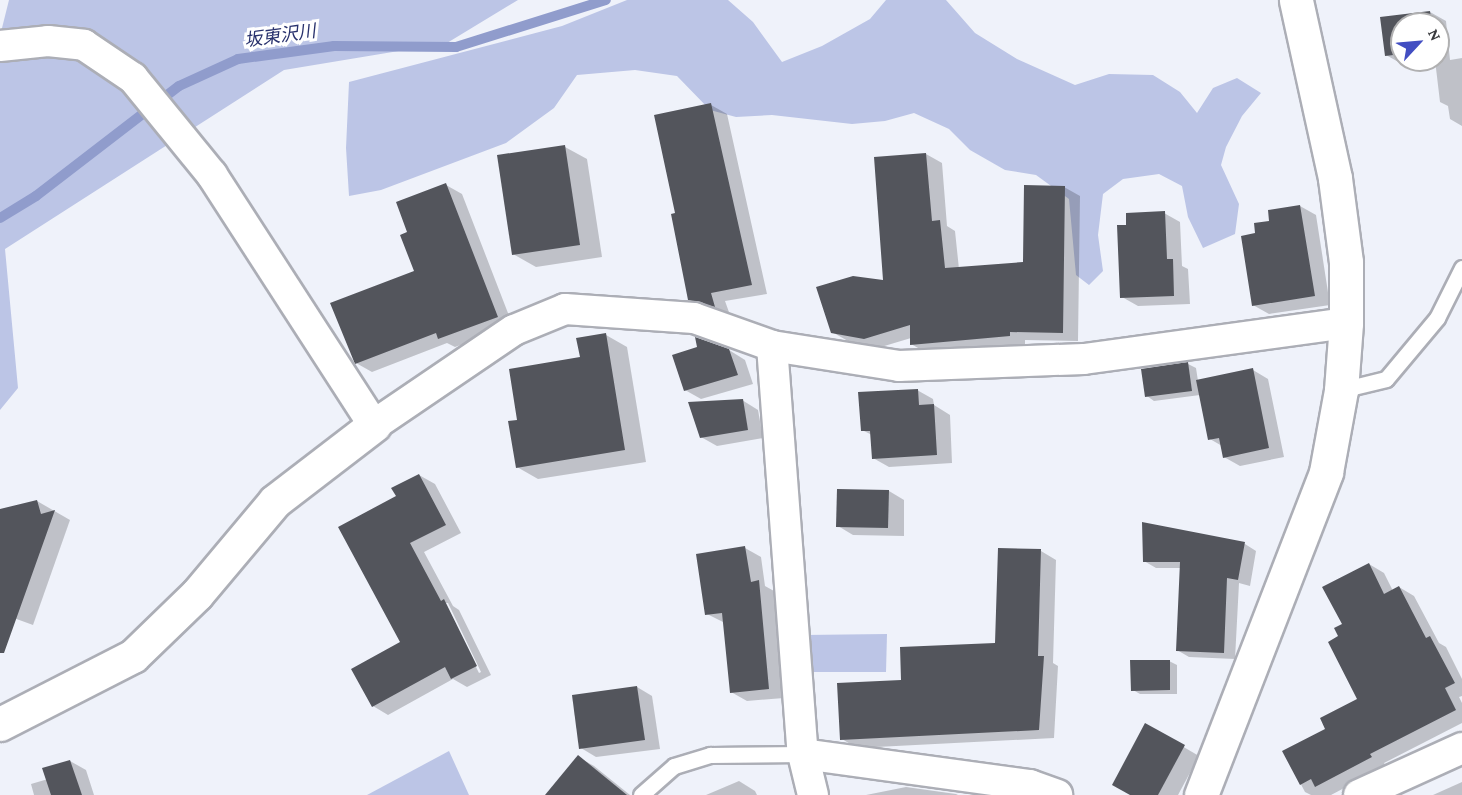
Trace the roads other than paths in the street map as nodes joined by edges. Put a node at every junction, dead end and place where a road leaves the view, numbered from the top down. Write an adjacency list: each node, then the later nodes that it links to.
1 (1296, 0): 4 (street)
2 (0, 46): 7 (street)
3 (1462, 268): 6 (lane)
4 (1346, 323): 5 (street); 6 (street)
5 (772, 346): 7 (street); 10 (street)
6 (1341, 390): 14 (street)
7 (374, 425): 8 (street)
8 (0, 724)
9 (1462, 748): 15 (street)
10 (803, 754): 11 (lane); 12 (street); 13 (street)
11 (640, 795)
12 (813, 795)
13 (1057, 795)
14 (1201, 795)
15 (1359, 795)

